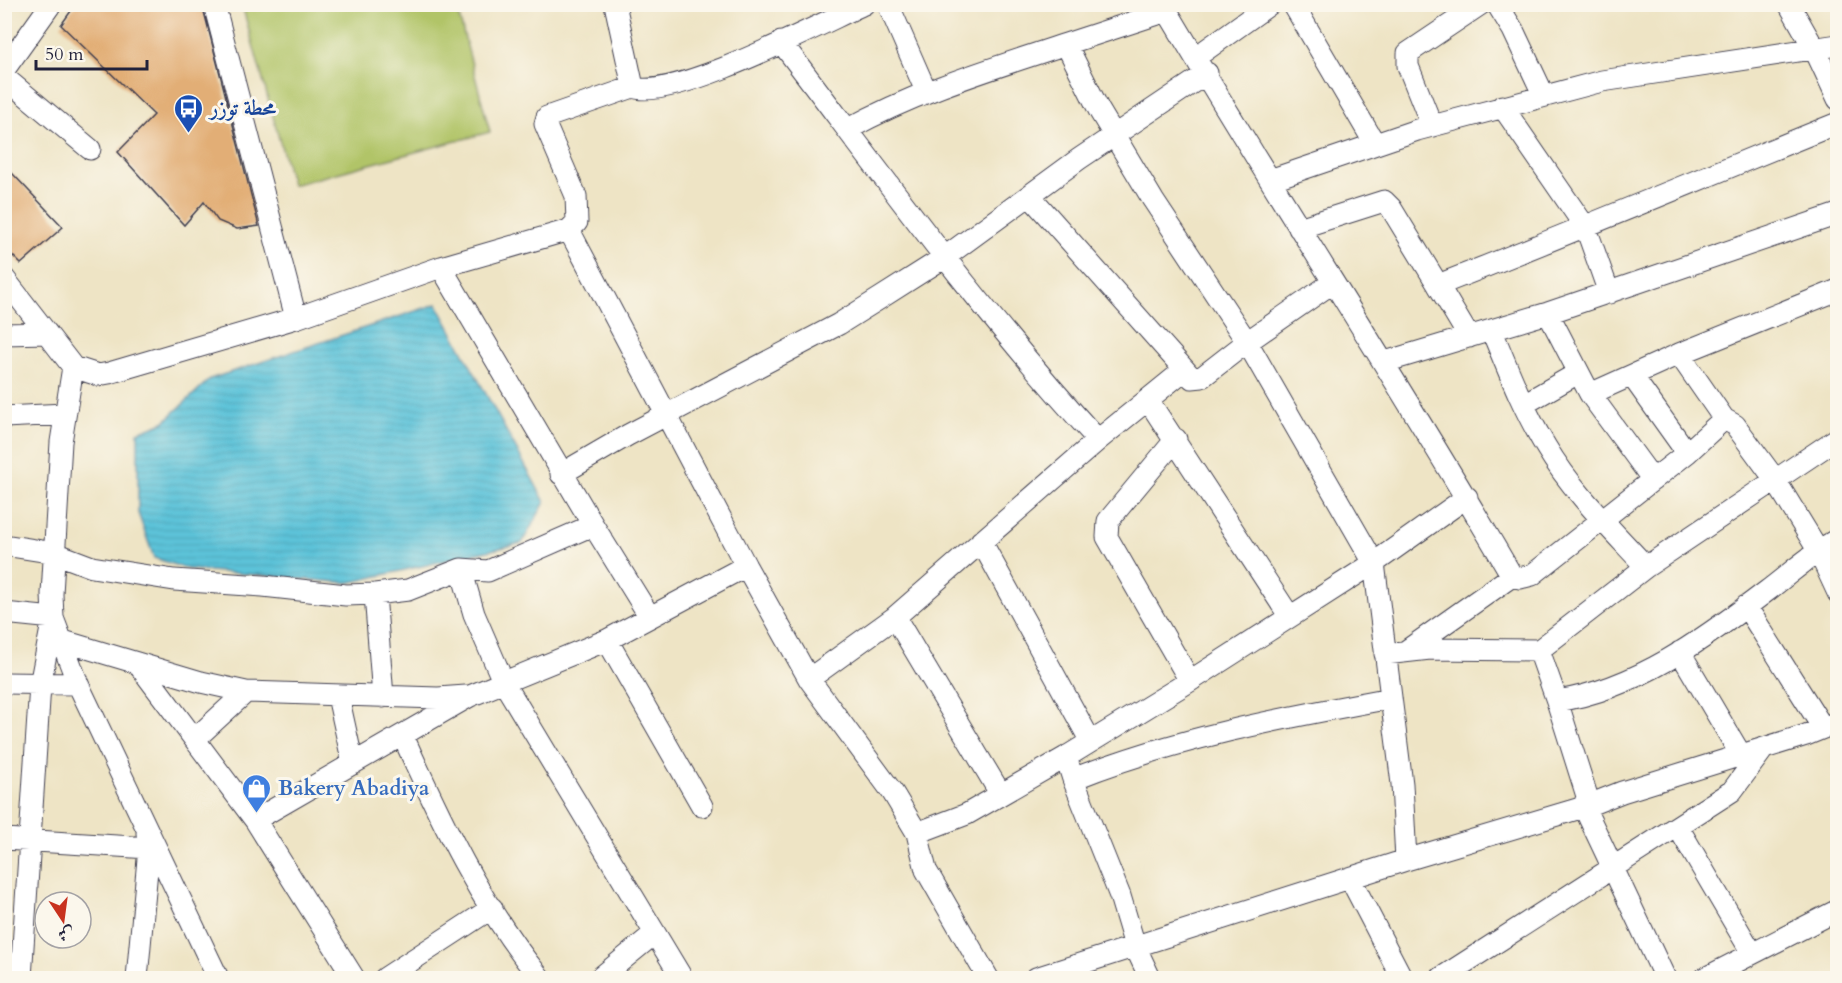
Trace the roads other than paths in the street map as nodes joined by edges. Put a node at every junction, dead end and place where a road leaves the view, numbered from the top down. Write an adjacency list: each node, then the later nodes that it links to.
1 (51, 4): 17 (street)
2 (214, 4): 44 (street)
3 (615, 4): 19 (street)
4 (864, 4): 12 (street)
5 (888, 4): 20 (street)
6 (1270, 4): 16 (street)
7 (1293, 4): 28 (street)
8 (1481, 4): 25 (street)
9 (1497, 4): 21 (street)
10 (1789, 4): 15 (street)
11 (1165, 8): 13 (street); 16 (street)
12 (781, 42): 19 (street); 26 (street)
13 (1066, 44): 20 (street); 27 (street)
14 (1838, 45): 15 (street)
15 (1815, 50): 21 (street); 22 (street)
16 (1201, 65): 27 (street); 30 (street)
17 (4, 70)
18 (4, 76): 29 (street)
19 (633, 87): 35 (street)
20 (926, 91): 26 (street)
21 (1544, 96): 23 (street)
22 (1838, 99)
23 (1502, 106): 25 (street); 34 (street)
24 (1838, 123): 34 (street)
25 (1432, 126): 28 (street)
26 (848, 129): 36 (street)
27 (1115, 136): 31 (street); 49 (street)
28 (1375, 144): 30 (street)
29 (90, 149)
30 (1270, 180): 33 (street)
31 (1030, 196): 36 (street); 53 (street)
32 (1838, 214): 42 (street)
33 (1299, 228): 39 (street); 40 (street)
34 (1586, 228): 40 (street); 42 (street)
35 (569, 230): 37 (street); 60 (street)
36 (945, 257): 60 (street); 65 (street)
37 (441, 267): 44 (street); 67 (street)
38 (4, 278): 46 (street)
39 (1332, 283): 49 (street); 51 (street)
40 (1438, 285): 48 (street)
41 (1838, 290): 50 (street)
42 (1609, 293): 43 (street)
43 (1548, 313): 45 (street); 54 (street)
44 (296, 318): 52 (street)
45 (1492, 331): 48 (street); 58 (street)
46 (47, 333): 47 (street); 52 (street)
47 (4, 334)
48 (1469, 337): 51 (street)
49 (1247, 342): 53 (street); 78 (street)
50 (1679, 354): 55 (street); 62 (street)
51 (1385, 362): 70 (street)
52 (73, 367): 59 (street)
53 (1183, 371): 57 (street)
54 (1578, 373): 56 (street); 58 (street)
55 (1632, 376): 56 (street); 66 (street)
56 (1590, 394): 69 (street)
57 (1148, 400): 64 (street); 65 (street)
58 (1524, 404): 71 (street)
59 (65, 414): 61 (street); 77 (street)
60 (667, 415): 67 (street); 79 (street)
61 (4, 417)
62 (1724, 419): 66 (street); 68 (street)
63 (1838, 438): 68 (street)
64 (1176, 439): 89 (street); 99 (street)
65 (1098, 440): 74 (street)
66 (1687, 453): 69 (street)
67 (561, 474): 72 (street)
68 (1774, 478): 76 (street); 80 (street)
69 (1653, 480): 71 (street)
70 (1467, 497): 78 (street); 82 (street)
71 (1603, 520): 80 (street); 82 (street)
72 (593, 525): 81 (street); 87 (street)
73 (1838, 539): 76 (street)
74 (981, 542): 88 (street); 112 (street)
75 (4, 545): 77 (street)
76 (1818, 550): 83 (street); 85 (street)
77 (55, 553): 84 (street); 90 (street)
78 (1374, 563): 89 (street); 95 (street)
79 (746, 566): 87 (street); 97 (street)
80 (1646, 567): 93 (street)
81 (461, 569): 84 (street); 98 (street)
82 (1512, 576): 95 (street)
83 (1838, 593)
84 (375, 594): 106 (street)
85 (1746, 606): 94 (street); 109 (street)
86 (4, 613): 90 (street)
87 (650, 617): 92 (street)
88 (895, 617): 97 (street); 118 (street)
89 (1290, 617): 99 (street)
90 (53, 618): 91 (street); 101 (street)
91 (60, 640): 96 (street); 102 (street)
92 (607, 640): 98 (street); 119 (street)
93 (1539, 650): 95 (street); 108 (street)
94 (1680, 652): 108 (street); 114 (street)
95 (1395, 653): 107 (street)
96 (138, 664): 103 (street); 111 (street)
97 (809, 679): 124 (street)
98 (503, 681): 105 (street); 133 (street)
99 (1190, 681): 112 (street)
100 (4, 683): 101 (street)
101 (40, 684): 102 (street); 126 (street)
102 (78, 684): 122 (street)
103 (246, 692): 104 (street); 111 (street)
104 (338, 696): 106 (street); 116 (street)
105 (470, 696): 106 (street); 110 (street)
106 (383, 697)
107 (1391, 698): 117 (street); 128 (street)
108 (1557, 702): 120 (street)
109 (1830, 725): 113 (street)
110 (403, 736): 116 (street); 131 (street)
111 (195, 739): 121 (street)
112 (1090, 740): 115 (street)
113 (1764, 748): 114 (street); 123 (street)
114 (1741, 755): 120 (street)
115 (1066, 757): 117 (street); 118 (street)
116 (353, 764): 121 (street)
117 (1073, 780): 134 (street)
118 (1000, 793): 124 (street)
119 (702, 806)
120 (1584, 807): 128 (street); 129 (street)
121 (255, 820): 141 (street)
122 (145, 821): 127 (street); 140 (street)
123 (1678, 827): 129 (street); 135 (street)
124 (917, 833): 145 (street)
125 (4, 839): 126 (street)
126 (29, 840): 127 (street); 138 (street)
127 (149, 848): 139 (street)
128 (1406, 860): 130 (street)
129 (1614, 866): 149 (street); 150 (street)
130 (1350, 878): 134 (street); 148 (street)
131 (492, 908): 136 (street); 142 (street)
132 (1838, 910): 135 (street)
133 (655, 933): 143 (street); 144 (street)
134 (1135, 946): 146 (street); 147 (street)
135 (1752, 953): 137 (street)
136 (530, 975)
137 (1717, 975)
138 (21, 978)
139 (137, 978)
140 (218, 978)
141 (354, 978)
142 (385, 978)
143 (600, 978)
144 (682, 978)
145 (988, 978)
146 (1036, 978)
147 (1150, 978)
148 (1402, 978)
149 (1441, 978)
150 (1665, 978)

